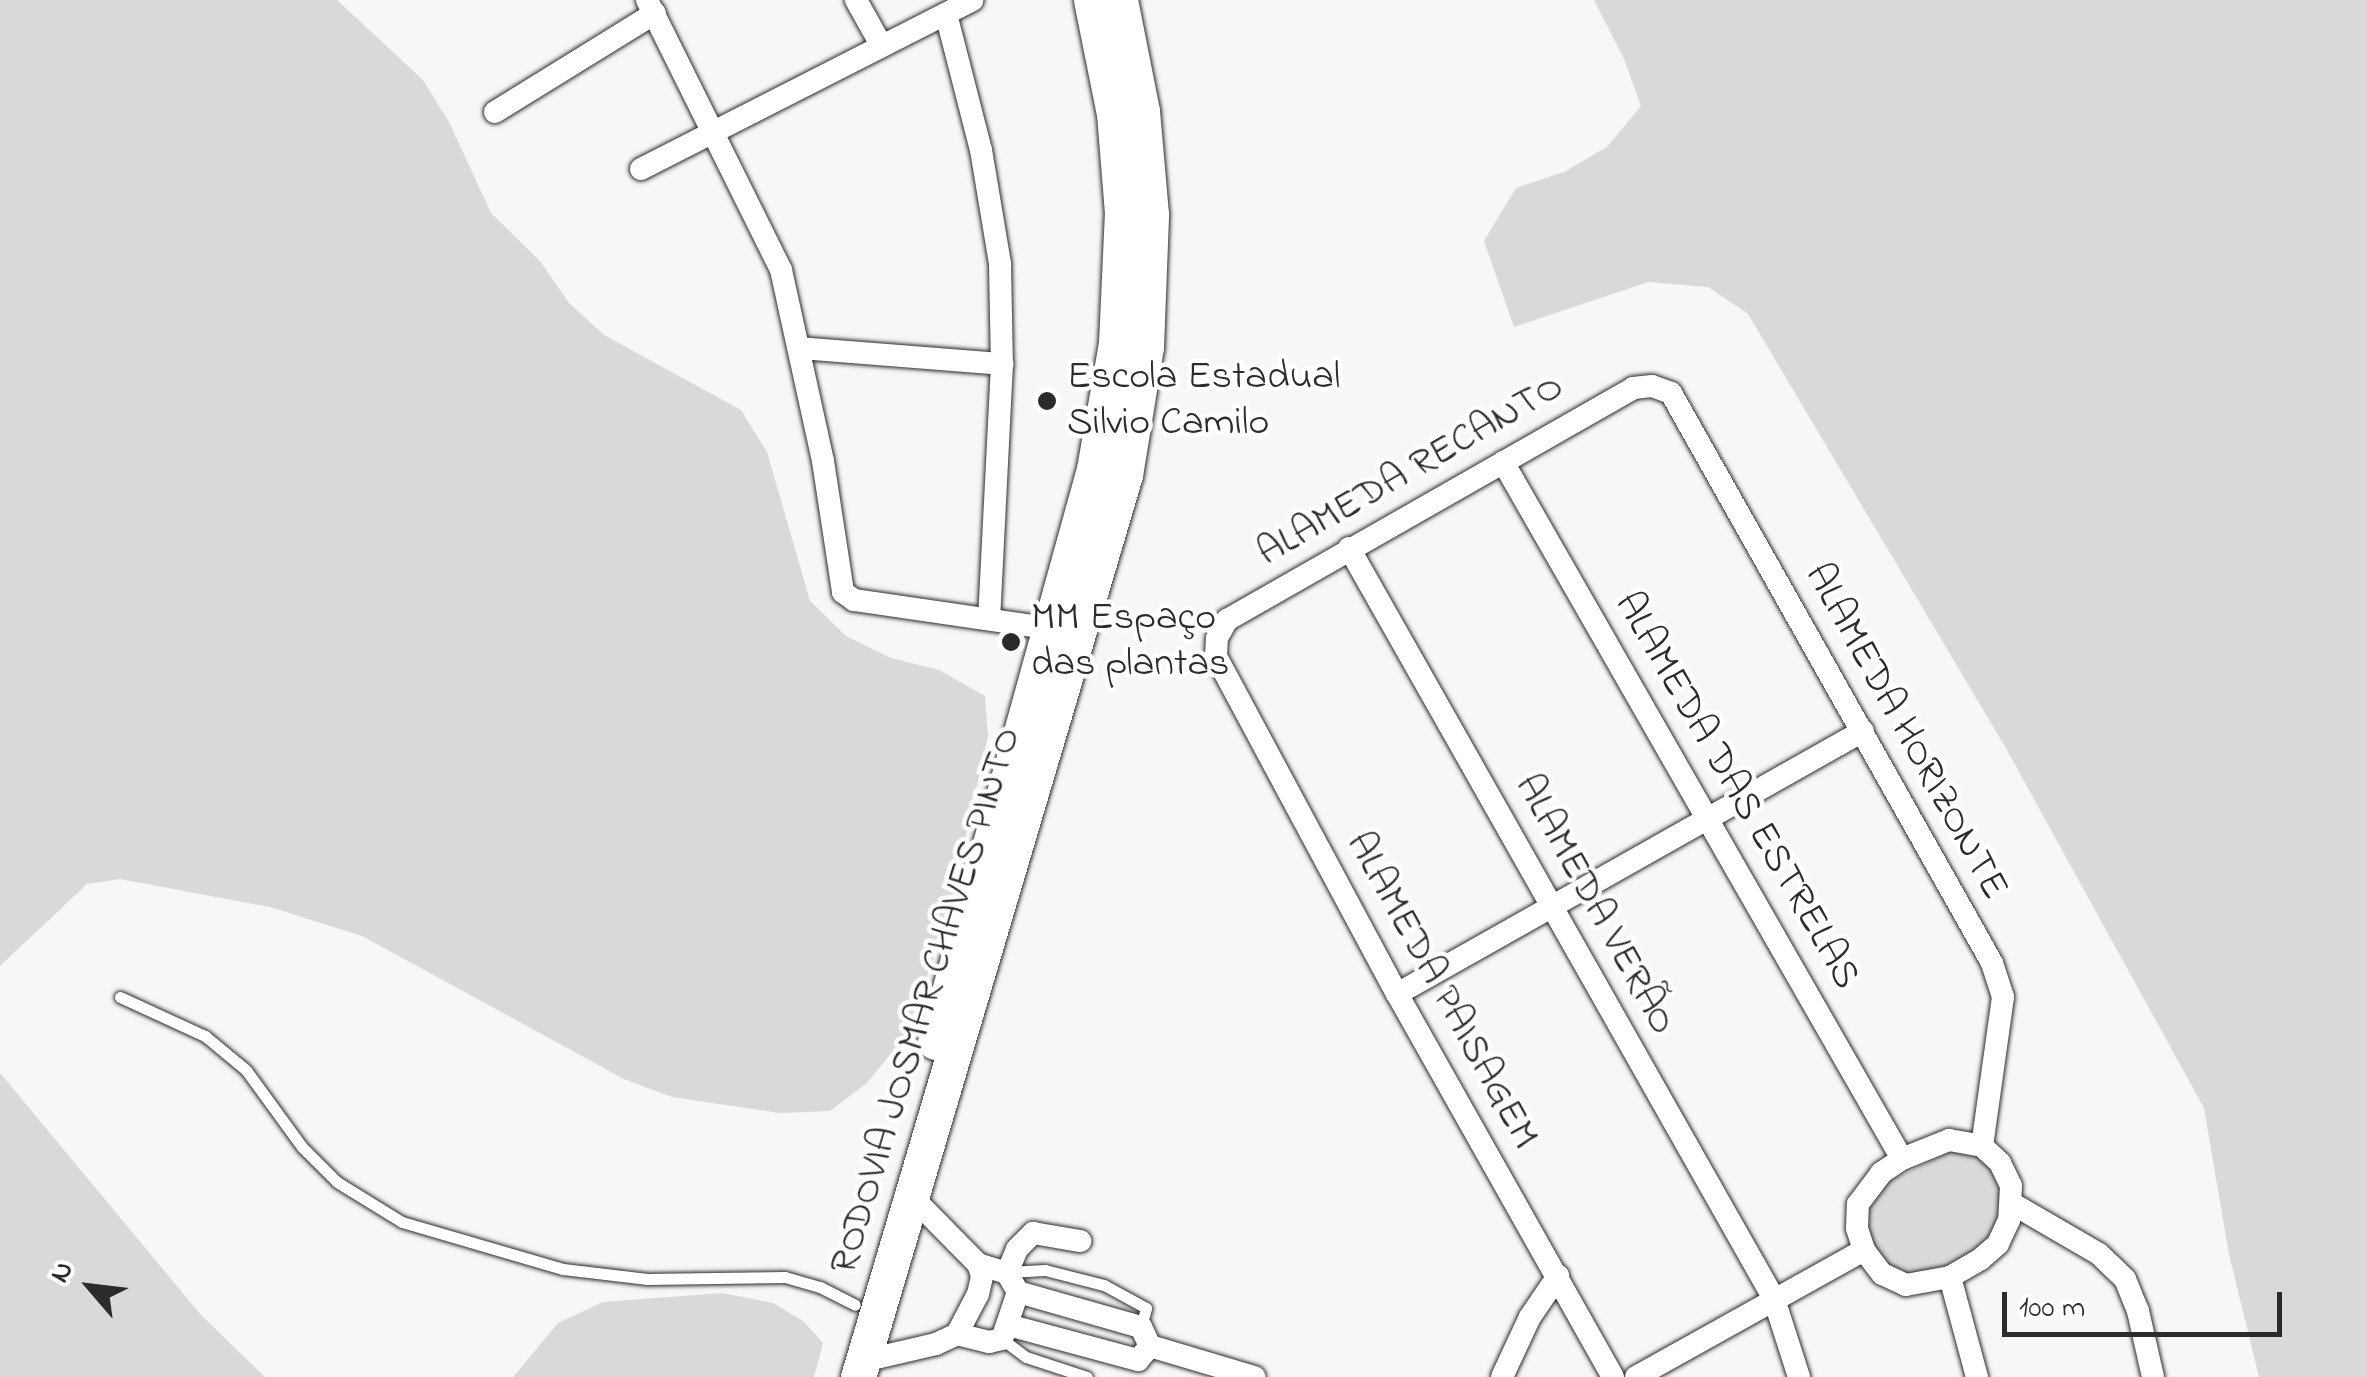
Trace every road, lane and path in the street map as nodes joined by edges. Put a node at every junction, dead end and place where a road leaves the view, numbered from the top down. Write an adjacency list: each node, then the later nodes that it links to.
1 (856, 0): 7 (street)
2 (972, 0): 6 (street)
3 (1091, 0): 17 (main road, RODOVIA JOSMAR CHAVES PINTO)
4 (1120, 0): 20 (main road, RODOVIA JOSMAR CHAVES PINTO)
5 (651, 6): 8 (street); 9 (street)
6 (946, 14): 7 (street); 12 (street)
7 (881, 45): 9 (street)
8 (495, 112)
9 (715, 132): 10 (street); 11 (street)
10 (641, 169)
11 (799, 348): 12 (street); 16 (street)
12 (1002, 364): 16 (street)
13 (1652, 386): 14 (street, ALAMEDA RECANTO); 19 (street, ALAMEDA HORIZONTE)
14 (1503, 462): 15 (street, ALAMEDA RECANTO); 21 (street, ALAMEDA DAS ESTRELAS)
15 (1349, 548): 18 (street, ALAMEDA RECANTO); 22 (street, ALAMEDA VERÃO)
16 (990, 618): 17 (street)
17 (1052, 630): 20 (main road, RODOVIA JOSMAR CHAVES PINTO)
18 (1217, 638): 23 (street, ALAMEDA PAISAGEM)
19 (1863, 731): 21 (street); 25 (street, ALAMEDA HORIZONTE)
20 (1030, 756): 27 (main road, RODOVIA JOSMAR CHAVES PINTO); 36 (main road, RODOVIA JOSMAR CHAVES PINTO)
21 (1710, 817): 22 (street); 26 (street, ALAMEDA DAS ESTRELAS)
22 (1551, 906): 23 (street); 35 (street, ALAMEDA VERÃO)
23 (1397, 994): 32 (street, ALAMEDA PAISAGEM)
24 (120, 997): 36 (lane)
25 (1982, 1146): 26 (street); 28 (street)
26 (1902, 1159): 30 (street)
27 (913, 1198): 31 (street); 40 (main road, RODOVIA JOSMAR CHAVES PINTO)
28 (2012, 1204): 33 (street); 48 (street)
29 (1080, 1241): 34 (street)
30 (1864, 1250): 33 (street); 35 (street)
31 (978, 1264): 34 (street); 38 (street)
32 (1558, 1276): 43 (street); 44 (street, ALAMEDA PAISAGEM)
33 (1950, 1277): 47 (street)
34 (1013, 1282): 37 (street); 39 (street)
35 (1774, 1299): 45 (street); 46 (street, ALAMEDA VERÃO)
36 (854, 1305): 40 (main road, RODOVIA JOSMAR CHAVES PINTO)
37 (1005, 1332): 38 (street); 39 (street); 41 (lane)
38 (957, 1334): 40 (street)
39 (1139, 1353): 42 (street)
40 (852, 1372)
41 (1086, 1377)
42 (1254, 1377)
43 (1502, 1377)
44 (1613, 1377)
45 (1636, 1377)
46 (1799, 1377)
47 (1977, 1377)
48 (2153, 1377)

